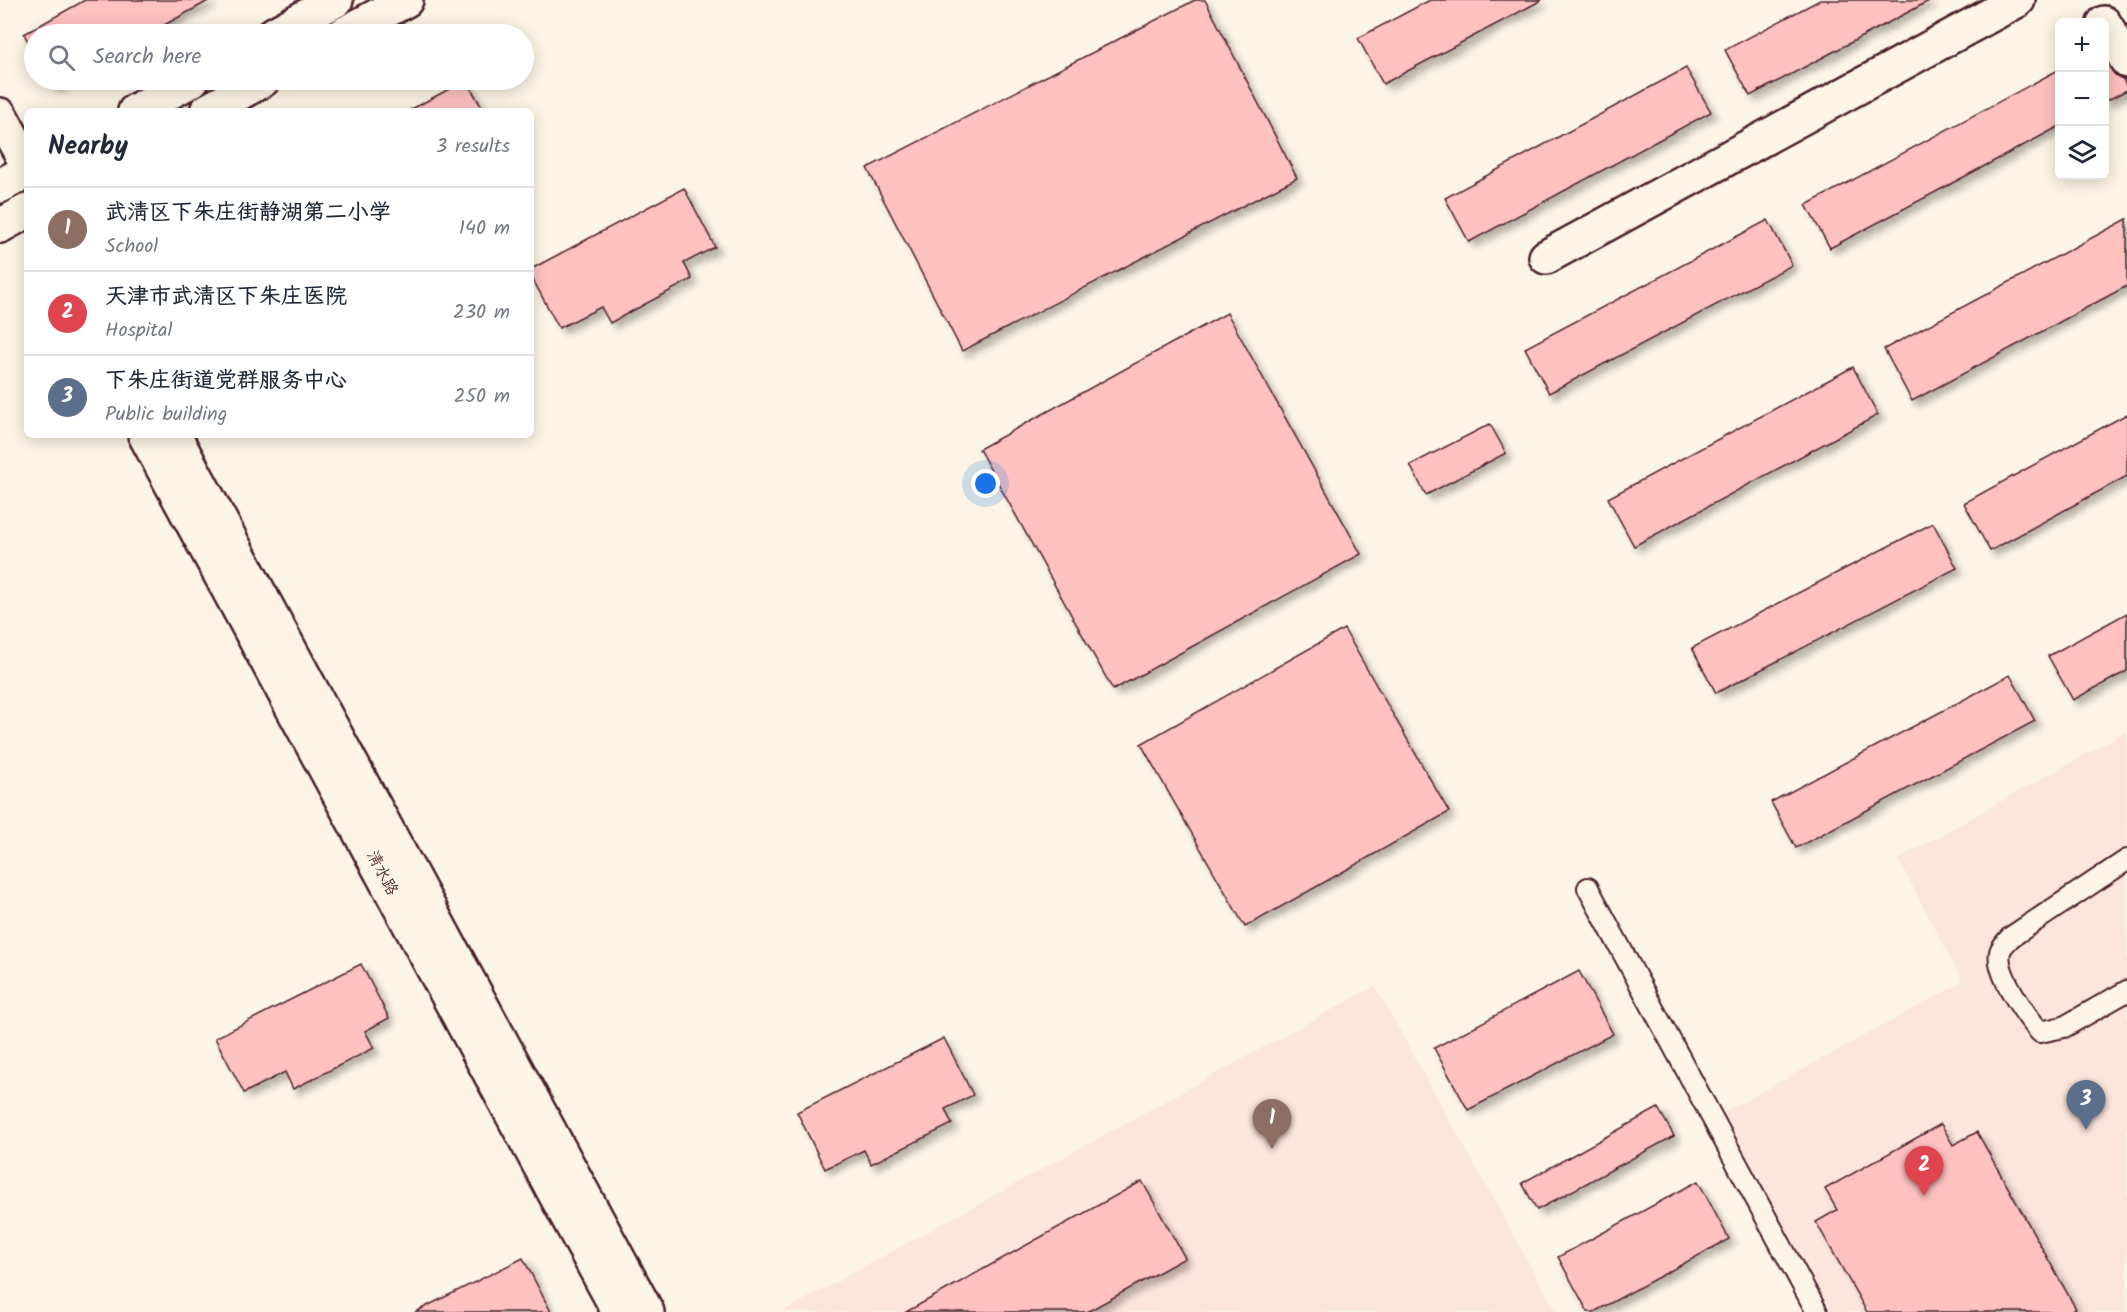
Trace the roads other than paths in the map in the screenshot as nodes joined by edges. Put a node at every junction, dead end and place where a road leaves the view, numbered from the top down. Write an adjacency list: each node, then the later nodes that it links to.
1 (336, 0): 6 (street)
2 (406, 0): 7 (street)
3 (2018, 0): 17 (street)
4 (2090, 0): 5 (street)
5 (2101, 18)
6 (292, 24)
7 (362, 24)
8 (2109, 31): 9 (street)
9 (2127, 61)
10 (174, 90): 12 (street)
11 (245, 90): 13 (street)
12 (141, 108)
13 (212, 108)
14 (0, 115): 15 (street)
15 (12, 175): 16 (street)
16 (19, 218)
17 (1546, 257)
18 (147, 438): 23 (street, 清水路)
19 (176, 438): 24 (street, 清水路)
20 (2127, 860): 22 (lane)
21 (1588, 888): 25 (lane)
22 (2127, 992)
23 (619, 1312)
24 (647, 1312)
25 (1817, 1312)

